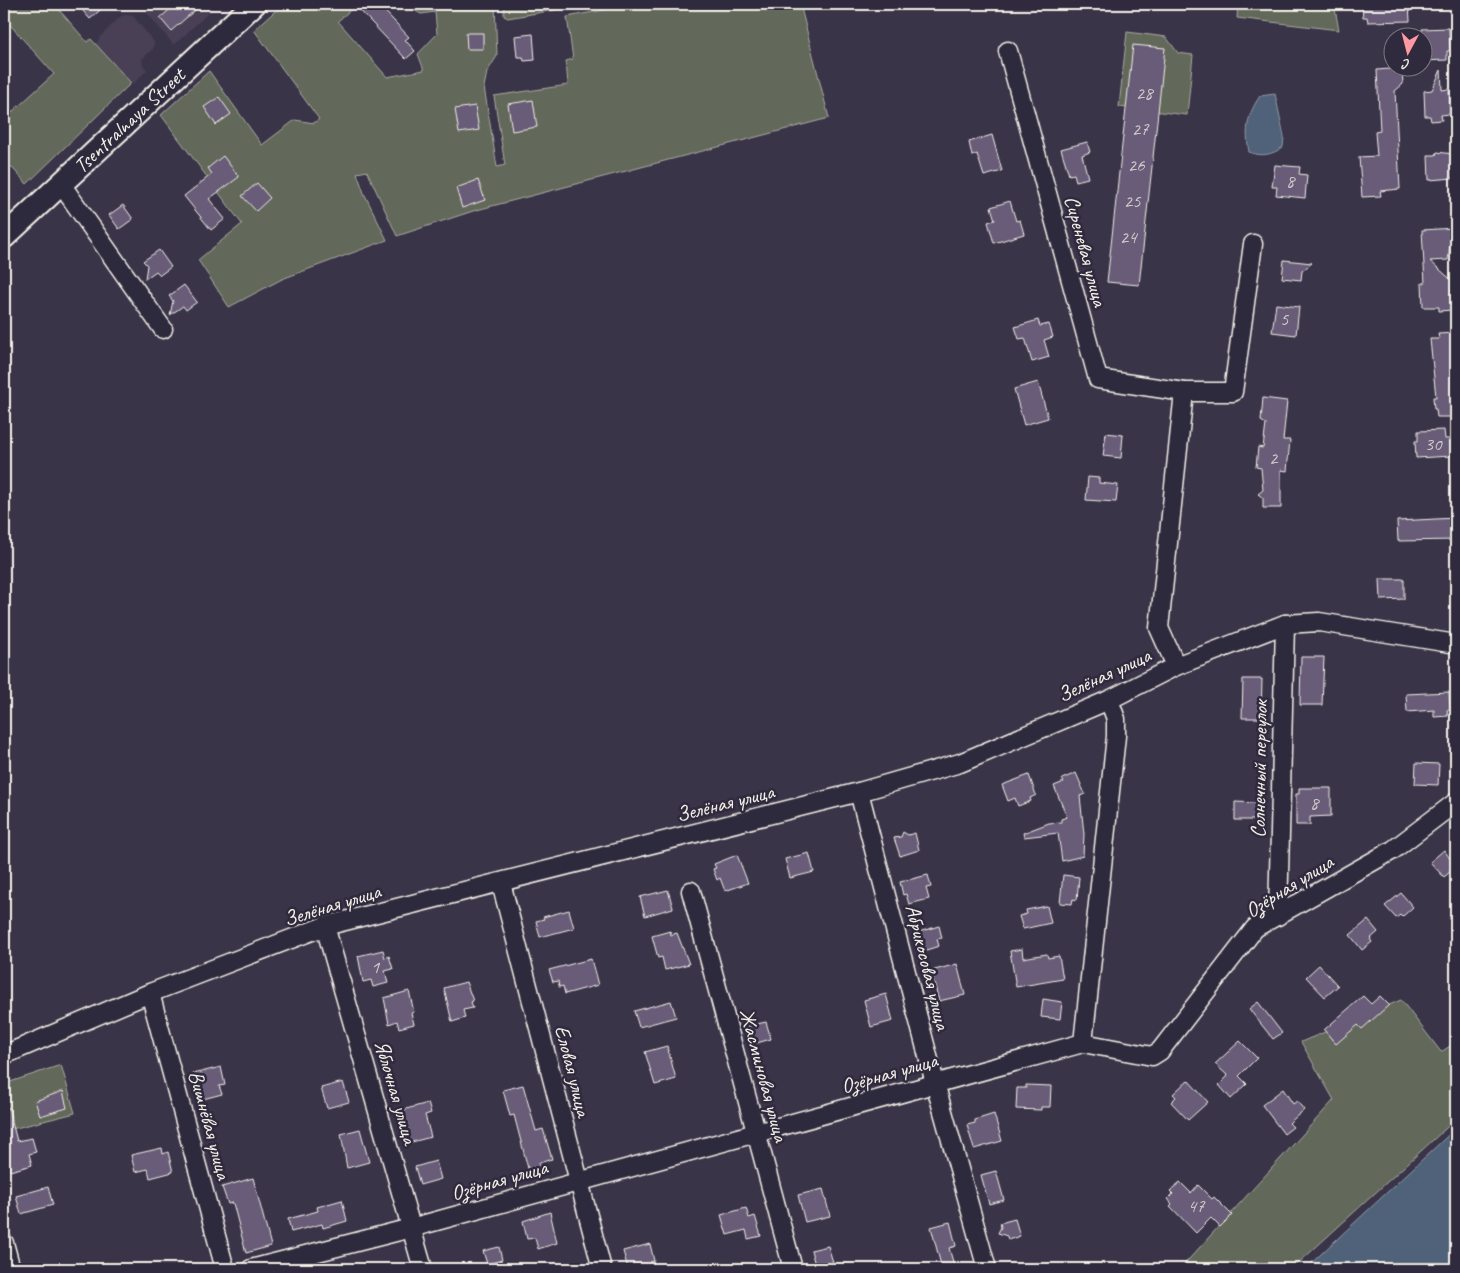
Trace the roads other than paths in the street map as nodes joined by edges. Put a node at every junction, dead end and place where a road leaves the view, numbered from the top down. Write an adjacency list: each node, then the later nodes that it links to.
1 (254, 4): 3 (main road, Tsentralnaya Street)
2 (1008, 52): 7 (street, Сиреневая улица)
3 (61, 184): 4 (main road, Tsentralnaya Street); 6 (street)
4 (4, 237)
5 (1253, 244): 7 (street)
6 (163, 329)
7 (1184, 392): 10 (street)
8 (1284, 624): 9 (street, Зелёная улица); 10 (street, Зелёная улица); 16 (street, Солнечный переулок)
9 (1456, 644)
10 (1176, 666): 11 (street, Зелёная улица)
11 (1109, 700): 12 (street, Зелёная улица); 19 (street)
12 (860, 792): 14 (street, Зелёная улица); 21 (street, Абрикосовая улица)
13 (1456, 802): 16 (street, Озёрная улица)
14 (501, 883): 17 (street, Зелёная улица); 23 (street, Еловая улица)
15 (691, 891): 22 (street, Жасминовая улица)
16 (1278, 916): 19 (street, Озёрная улица)
17 (325, 926): 18 (street, Зелёная улица); 24 (street, Яблочная улица)
18 (150, 993): 20 (street, Зелёная улица); 27 (street, Вишнёвая улица)
19 (1083, 1043): 21 (street, Озёрная улица)
20 (4, 1055)
21 (935, 1083): 22 (street, Озёрная улица); 32 (street, Абрикосовая улица)
22 (756, 1134): 23 (street, Озёрная улица); 31 (street, Жасминовая улица)
23 (578, 1181): 24 (street, Озёрная улица); 30 (street, Еловая улица)
24 (411, 1228): 28 (street, Озёрная улица); 29 (street, Яблочная улица)
25 (4, 1243): 26 (street)
26 (11, 1269)
27 (224, 1269)
28 (251, 1269)
29 (423, 1269)
30 (602, 1269)
31 (793, 1269)
32 (987, 1269)

